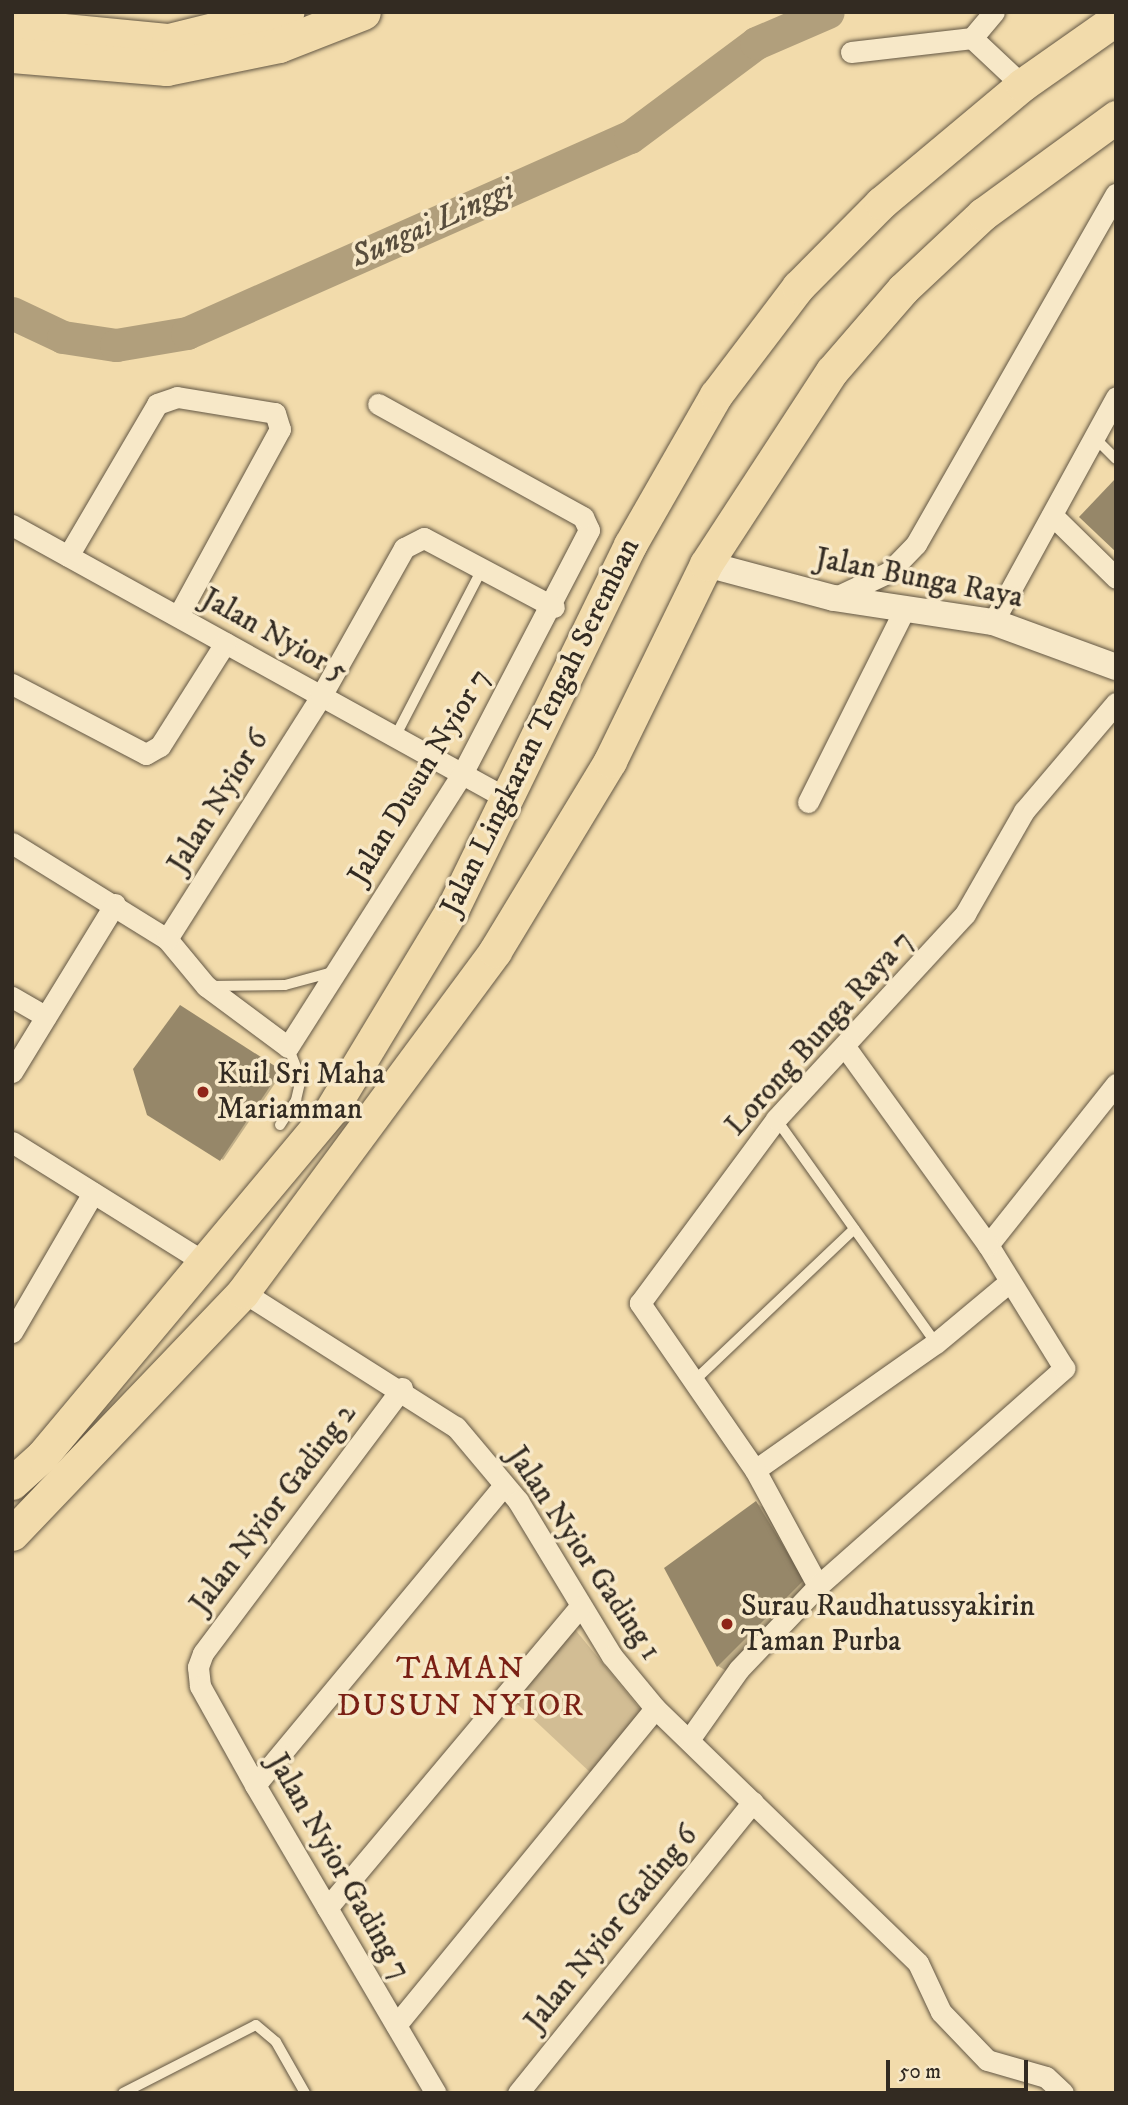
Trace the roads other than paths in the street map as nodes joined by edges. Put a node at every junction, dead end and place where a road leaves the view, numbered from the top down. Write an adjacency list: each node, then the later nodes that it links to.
1 (286, 12): 5 (highway)
2 (363, 12): 8 (highway)
3 (994, 12): 6 (street)
4 (1113, 22): 9 (main road, Jalan Lingkaran Tengah Seremban)
5 (12, 26)
6 (972, 38): 7 (street); 9 (street)
7 (851, 52)
8 (12, 55)
9 (1022, 85): 34 (main road, Jalan Lingkaran Tengah Seremban)
10 (1116, 117): 19 (main road, Jalan Lingkaran Tengah Seremban)
11 (1116, 194): 22 (street)
12 (1116, 397): 14 (street)
13 (378, 404): 23 (street, Jalan Dusun Nyior 7)
14 (1094, 437): 15 (lane); 16 (street)
15 (1116, 458)
16 (1052, 515): 21 (street); 26 (street)
17 (12, 525): 18 (street, Jalan Nyior 5)
18 (68, 556): 25 (street, Jalan Nyior 5); 25 (street)
19 (706, 564): 22 (street, Jalan Bunga Raya); 55 (main road, Jalan Lingkaran Tengah Seremban)
20 (482, 569): 23 (street); 30 (street, Jalan Nyior 6); 32 (lane)
21 (1116, 578)
22 (834, 598): 24 (street, Jalan Bunga Raya)
23 (554, 607): 33 (street, Jalan Dusun Nyior 7)
24 (905, 608): 26 (street, Jalan Bunga Raya); 35 (street)
25 (178, 616): 27 (street, Jalan Nyior 5)
26 (993, 622): 28 (street, Jalan Bunga Raya)
27 (225, 643): 29 (street); 30 (street, Jalan Nyior 5)
28 (1116, 667)
29 (12, 684)
30 (321, 696): 32 (street, Jalan Nyior 5); 38 (street, Jalan Nyior 6)
31 (1116, 703): 43 (street, Lorong Bunga Raya 7)
32 (395, 737): 33 (street, Jalan Nyior 5)
33 (462, 774): 34 (street, Jalan Nyior 5); 39 (street, Jalan Dusun Nyior 7)
34 (506, 798): 53 (main road, Jalan Lingkaran Tengah Seremban)
35 (808, 802)
36 (12, 843): 37 (street)
37 (115, 904): 38 (street); 42 (street)
38 (167, 939): 40 (street)
39 (336, 971): 40 (lane); 44 (street, Jalan Dusun Nyior 7)
40 (206, 986): 44 (street)
41 (12, 997): 42 (street)
42 (46, 1017): 45 (street)
43 (845, 1047): 47 (street, Lorong Bunga Raya 7); 52 (street)
44 (288, 1048): 48 (lane)
45 (12, 1072)
46 (1116, 1084): 52 (street)
47 (776, 1119): 51 (lane); 58 (street, Lorong Bunga Raya 7)
48 (280, 1125)
49 (12, 1142): 50 (street)
50 (93, 1193): 53 (street); 56 (street)
51 (854, 1229): 57 (lane); 58 (lane)
52 (988, 1245): 54 (street)
53 (204, 1262): 61 (main road, Jalan Lingkaran Tengah Seremban)
54 (1008, 1283): 57 (street); 64 (street)
55 (243, 1292): 59 (street, Jalan Nyior Gading 1); 63 (main road, Jalan Lingkaran Tengah Seremban)
56 (12, 1332)
57 (936, 1343): 60 (street)
58 (694, 1381): 60 (street, Lorong Bunga Raya 7)
59 (402, 1388): 62 (street, Jalan Nyior Gading 1); 66 (street, Jalan Nyior Gading 2)
60 (755, 1470): 64 (street, Lorong Bunga Raya 7)
61 (12, 1483)
62 (504, 1485): 65 (street, Jalan Nyior Gading 1); 69 (street)
63 (12, 1534)
64 (818, 1586): 68 (street)
65 (580, 1606): 67 (street, Jalan Nyior Gading 1); 71 (street)
66 (198, 1667): 69 (street, Jalan Nyior Gading 7)
67 (655, 1708): 68 (street, Jalan Nyior Gading 1); 72 (street)
68 (691, 1737): 70 (street, Jalan Nyior Gading 1)
69 (255, 1785): 71 (street, Jalan Nyior Gading 7)
70 (752, 1802): 76 (street, Jalan Nyior Gading 6); 77 (street, Jalan Nyior Gading 1)
71 (327, 1908): 72 (street, Jalan Nyior Gading 7)
72 (396, 2025): 75 (street, Jalan Nyior Gading 7)
73 (123, 2093): 74 (lane)
74 (304, 2093)
75 (436, 2093)
76 (518, 2093)
77 (1063, 2093)

